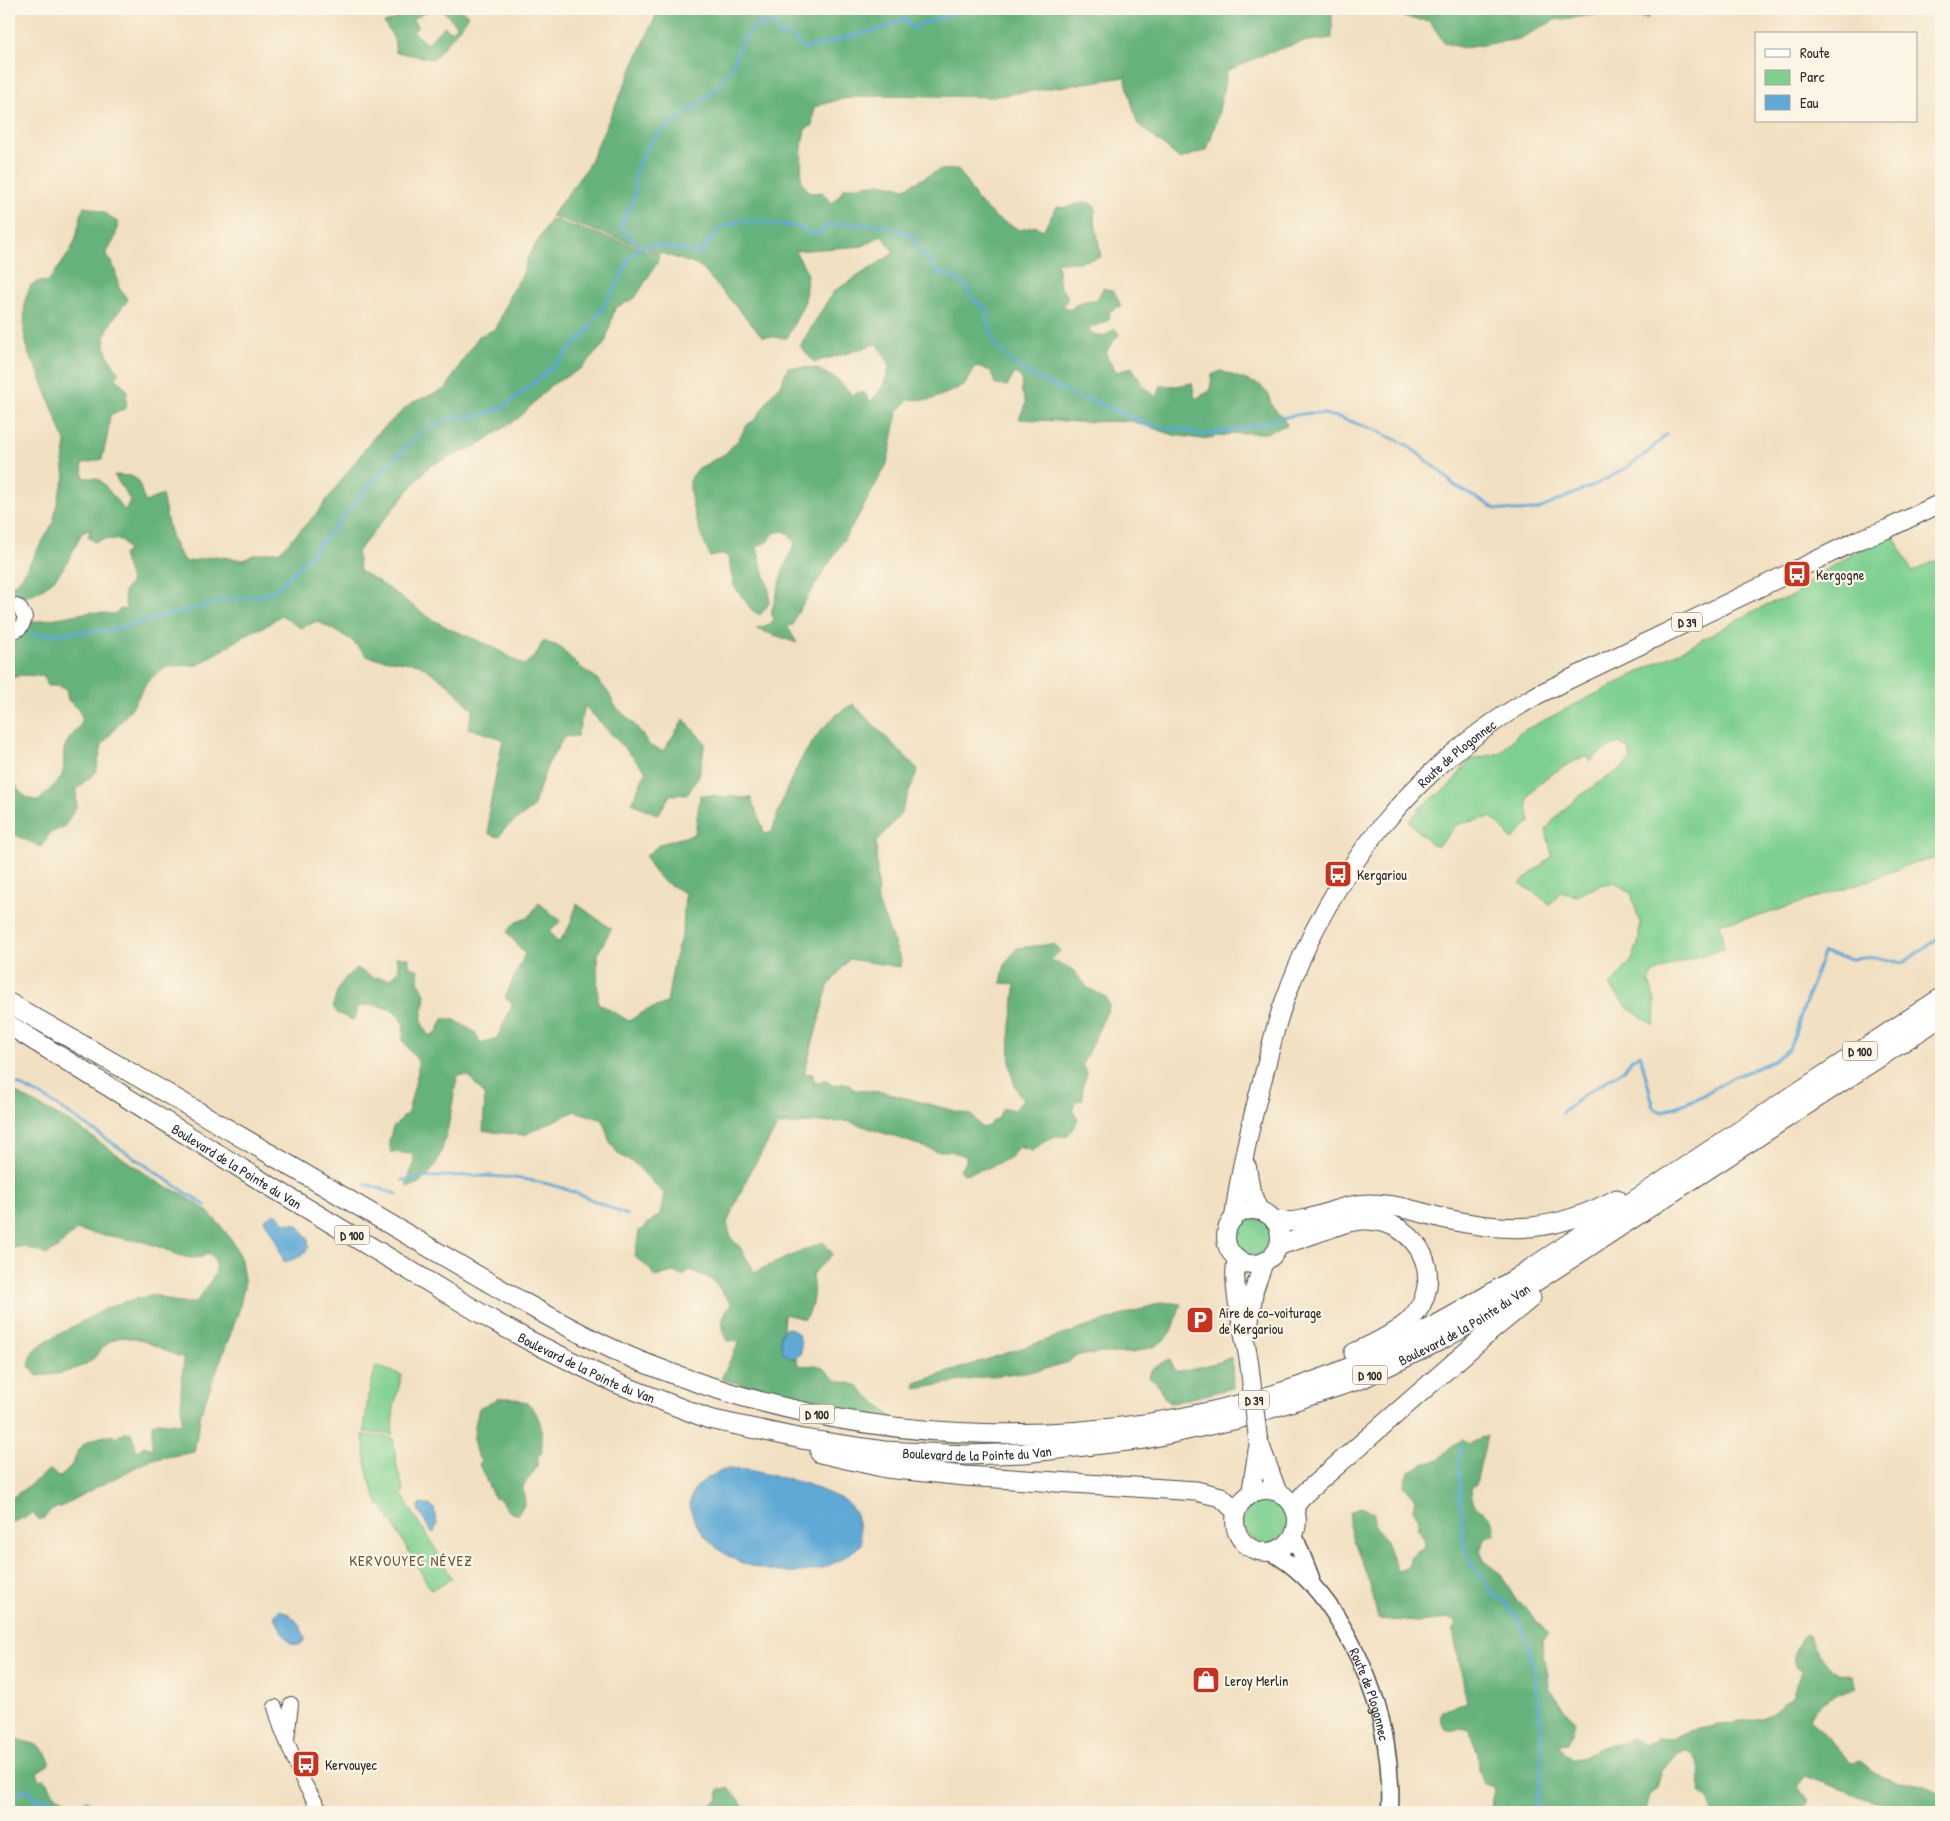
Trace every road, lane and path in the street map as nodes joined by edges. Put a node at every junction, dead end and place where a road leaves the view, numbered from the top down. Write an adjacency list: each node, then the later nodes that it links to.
1 (1941, 494): 3 (main road, Route de Plogonnec / D 39)
2 (1941, 503): 3 (main road, Route de Plogonnec / D 39)
3 (1858, 540): 11 (main road, Route de Plogonnec / D 39)
4 (9, 604): 5 (street)
5 (10, 633)
6 (1941, 998): 12 (highway, Boulevard de la Pointe du Van / D 100)
7 (9, 1003): 20 (highway, Boulevard de la Pointe du Van / D 100)
8 (1941, 1016): 10 (highway, Boulevard de la Pointe du Van / D 100)
9 (9, 1025): 21 (highway, Boulevard de la Pointe du Van / D 100)
10 (1910, 1036): 21 (highway, Boulevard de la Pointe du Van / D 100); 25 (highway, D 100)
11 (1246, 1147): 13 (main road, D 39); 14 (main road, D 39)
12 (1667, 1179): 15 (highway, D 100); 20 (highway, Boulevard de la Pointe du Van / D 100)
13 (1259, 1211): 14 (main road); 15 (main road)
14 (1234, 1218): 17 (main road)
15 (1275, 1221): 16 (main road)
16 (1280, 1245): 18 (main road); 20 (highway, D 100)
17 (1237, 1259): 18 (main road); 19 (main road, D 39)
18 (1264, 1262): 19 (main road, D 39)
19 (1248, 1354): 22 (main road, D 39, bridge)
20 (1206, 1412)
21 (709, 1419): 26 (highway)
22 (1258, 1439): 23 (main road, D 39); 24 (main road, D 39)
23 (1277, 1491): 24 (main road); 25 (main road)
24 (1251, 1492): 26 (main road)
25 (1294, 1507): 27 (main road)
26 (1236, 1511): 28 (main road)
27 (1294, 1535): 28 (main road); 29 (main road, Route de Plogonnec)
28 (1272, 1552): 29 (main road, Route de Plogonnec)
29 (1315, 1587): 34 (main road, Route de Plogonnec)
30 (291, 1704): 32 (street)
31 (276, 1707): 32 (street)
32 (287, 1739): 33 (street)
33 (322, 1812)
34 (1390, 1812)

